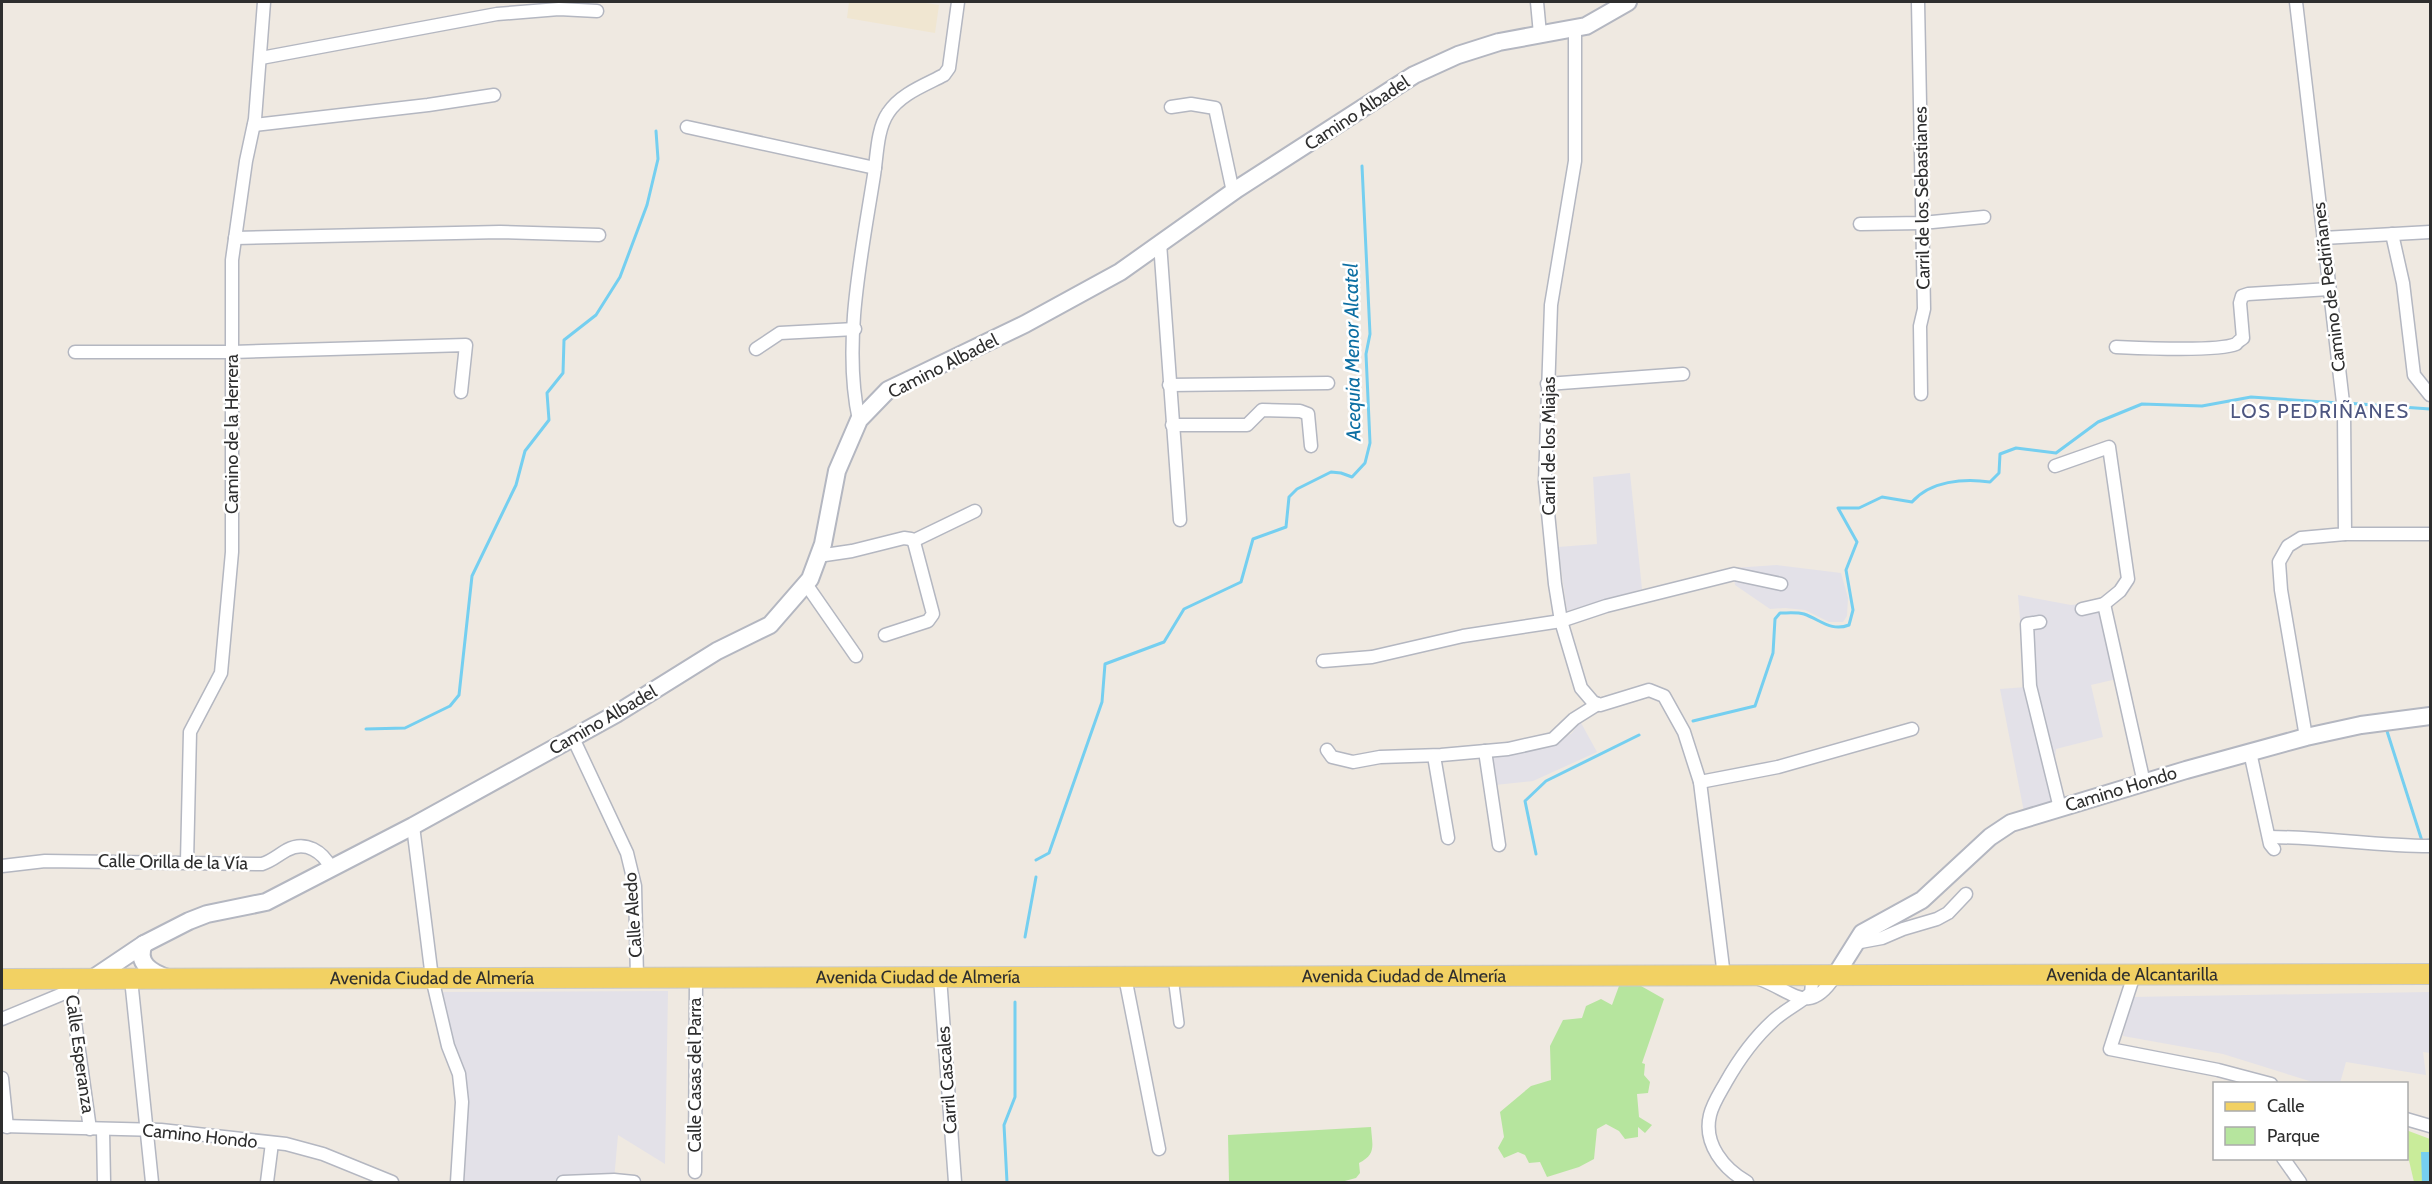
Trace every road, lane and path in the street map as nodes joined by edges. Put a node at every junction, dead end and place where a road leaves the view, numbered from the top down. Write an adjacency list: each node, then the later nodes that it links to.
1 (264, 2): 10 (street, Camino de la Herrera)
2 (958, 2): 15 (street)
3 (1537, 2): 9 (street)
4 (1628, 2): 8 (main road, Camino Albadel)
5 (1918, 2): 18 (street, Carril de los Sebastianes)
6 (2296, 2): 24 (street, Camino de Pedriñanes)
7 (597, 11): 10 (street)
8 (1575, 28): 9 (main road, Camino Albadel); 34 (street, Carril de los Miajas)
9 (1540, 34): 16 (main road, Camino Albadel)
10 (261, 58): 13 (street, Camino de la Herrera)
11 (494, 94): 13 (street)
12 (1171, 107): 16 (street)
13 (254, 124): 23 (street, Camino de la Herrera)
14 (687, 127): 15 (street)
15 (875, 168): 27 (street)
16 (1233, 192): 25 (main road, Camino Albadel)
17 (1984, 217): 18 (street)
18 (1922, 223): 19 (street); 37 (street, Carril de los Sebastianes)
19 (1860, 224)
20 (2430, 232): 21 (street)
21 (2392, 234): 24 (street); 38 (street)
22 (598, 235): 23 (street)
23 (235, 238): 31 (street, Camino de la Herrera)
24 (2323, 238): 26 (street, Camino de Pedriñanes)
25 (1160, 243): 35 (street); 39 (main road, Camino Albadel)
26 (2329, 289): 28 (street); 45 (street, Camino de Pedriñanes)
27 (855, 329): 29 (street); 39 (street)
28 (2116, 347)
29 (756, 349)
30 (75, 352): 31 (street)
31 (232, 352): 36 (street); 76 (street, Camino de la Herrera)
32 (1683, 374): 34 (street)
33 (1328, 383): 35 (street)
34 (1547, 384): 53 (street, Carril de los Miajas)
35 (1169, 385): 40 (street)
36 (461, 392)
37 (1921, 394)
38 (2430, 395)
39 (860, 420): 48 (main road, Camino Albadel)
40 (1172, 425): 41 (street); 44 (street)
41 (1311, 446)
42 (2055, 466): 51 (street)
43 (975, 511): 47 (street)
44 (1180, 520)
45 (2345, 534): 46 (street); 61 (street)
46 (2430, 534)
47 (913, 541): 48 (street); 55 (street)
48 (818, 556): 49 (main road, Camino Albadel)
49 (806, 584): 56 (street); 62 (main road, Camino Albadel)
50 (1781, 584): 53 (street)
51 (2104, 604): 52 (street); 68 (street)
52 (2082, 609)
53 (1561, 621): 57 (street); 58 (street, Carril de los Miajas)
54 (2040, 622): 69 (street)
55 (885, 635)
56 (856, 657)
57 (1323, 661)
58 (1598, 704): 64 (street); 67 (street)
59 (2430, 716): 61 (main road, Camino Hondo)
60 (1912, 729): 67 (street)
61 (2306, 737): 65 (main road, Camino Hondo)
62 (573, 738): 70 (main road, Camino Albadel); 95 (street, Calle Aledo)
63 (1327, 750): 66 (street)
64 (1485, 752): 66 (street); 73 (street)
65 (2250, 752): 68 (main road, Camino Hondo); 71 (street)
66 (1434, 756): 72 (street)
67 (1700, 782): 87 (street)
68 (2144, 783): 69 (main road, Camino Hondo)
69 (2060, 808): 80 (main road, Camino Hondo)
70 (413, 826): 78 (main road, Camino Albadel); 94 (street)
71 (2269, 837): 74 (street); 75 (street)
72 (1448, 838)
73 (1499, 845)
74 (2430, 846)
75 (2274, 849)
76 (187, 862): 77 (street, Calle Orilla de la Vía); 78 (street, Calle Orilla de la Vía)
77 (2, 866)
78 (331, 868): 82 (main road, Camino Albadel)
79 (1966, 894): 81 (street)
80 (1922, 900): 81 (street); 83 (main road, Camino Hondo)
81 (1926, 923): 83 (street)
82 (144, 944): 98 (main road, Camino Albadel); 100 (main road)
83 (1854, 945): 85 (main road, Camino Hondo); 90 (main road)
84 (2430, 974): 86 (main road, Avenida de Alcantarilla)
85 (1835, 975): 89 (main road, Avenida Ciudad de Almería); 90 (main road, Avenida de Alcantarilla); 104 (street)
86 (2134, 975): 90 (main road, Avenida de Alcantarilla); 109 (street)
87 (1724, 976): 88 (main road, Avenida Ciudad de Almería); 93 (main road, Avenida Ciudad de Almería)
88 (1746, 976): 89 (main road, Avenida Ciudad de Almería); 103 (street)
89 (1809, 976): 104 (street)
90 (1872, 976)
91 (940, 977): 92 (main road, Avenida Ciudad de Almería); 96 (main road, Avenida Ciudad de Almería); 126 (street, Carril Cascales)
92 (1125, 977): 93 (main road, Avenida Ciudad de Almería); 116 (street)
93 (1173, 977): 107 (street)
94 (432, 978): 95 (main road, Avenida Ciudad de Almería); 101 (main road, Avenida Ciudad de Almería); 123 (street)
95 (637, 978): 96 (main road, Avenida Ciudad de Almería)
96 (696, 978): 118 (street, Calle Casas del Parra)
97 (2, 979): 102 (main road, Avenida Ciudad de Almería)
98 (92, 979): 99 (main road, Avenida Ciudad de Almería); 102 (main road, Avenida Ciudad de Almería)
99 (131, 979): 100 (main road, Avenida Ciudad de Almería); 101 (main road); 114 (street)
100 (169, 979): 101 (main road, Avenida Ciudad de Almería)
101 (200, 979)
102 (70, 985): 106 (street); 113 (street, Calle Esperanza)
103 (1773, 985): 104 (street); 105 (street)
104 (1803, 999): 105 (street)
105 (1779, 1016): 127 (street)
106 (2, 1019)
107 (1179, 1023)
108 (2, 1078): 111 (street)
109 (2261, 1082)
110 (2408, 1120): 112 (street)
111 (4, 1126): 113 (street, Camino Hondo)
112 (2430, 1126)
113 (97, 1130): 114 (street, Camino Hondo); 119 (street, Calle Esperanza)
114 (147, 1130): 115 (street, Camino Hondo); 120 (street)
115 (272, 1143): 121 (street); 122 (street, Camino Hondo)
116 (1159, 1149)
117 (2284, 1160): 128 (street)
118 (695, 1172)
119 (104, 1182)
120 (152, 1182)
121 (267, 1182)
122 (392, 1182)
123 (457, 1182)
124 (563, 1182): 125 (street)
125 (634, 1182)
126 (954, 1182)
127 (1747, 1182)
128 (2300, 1182)

